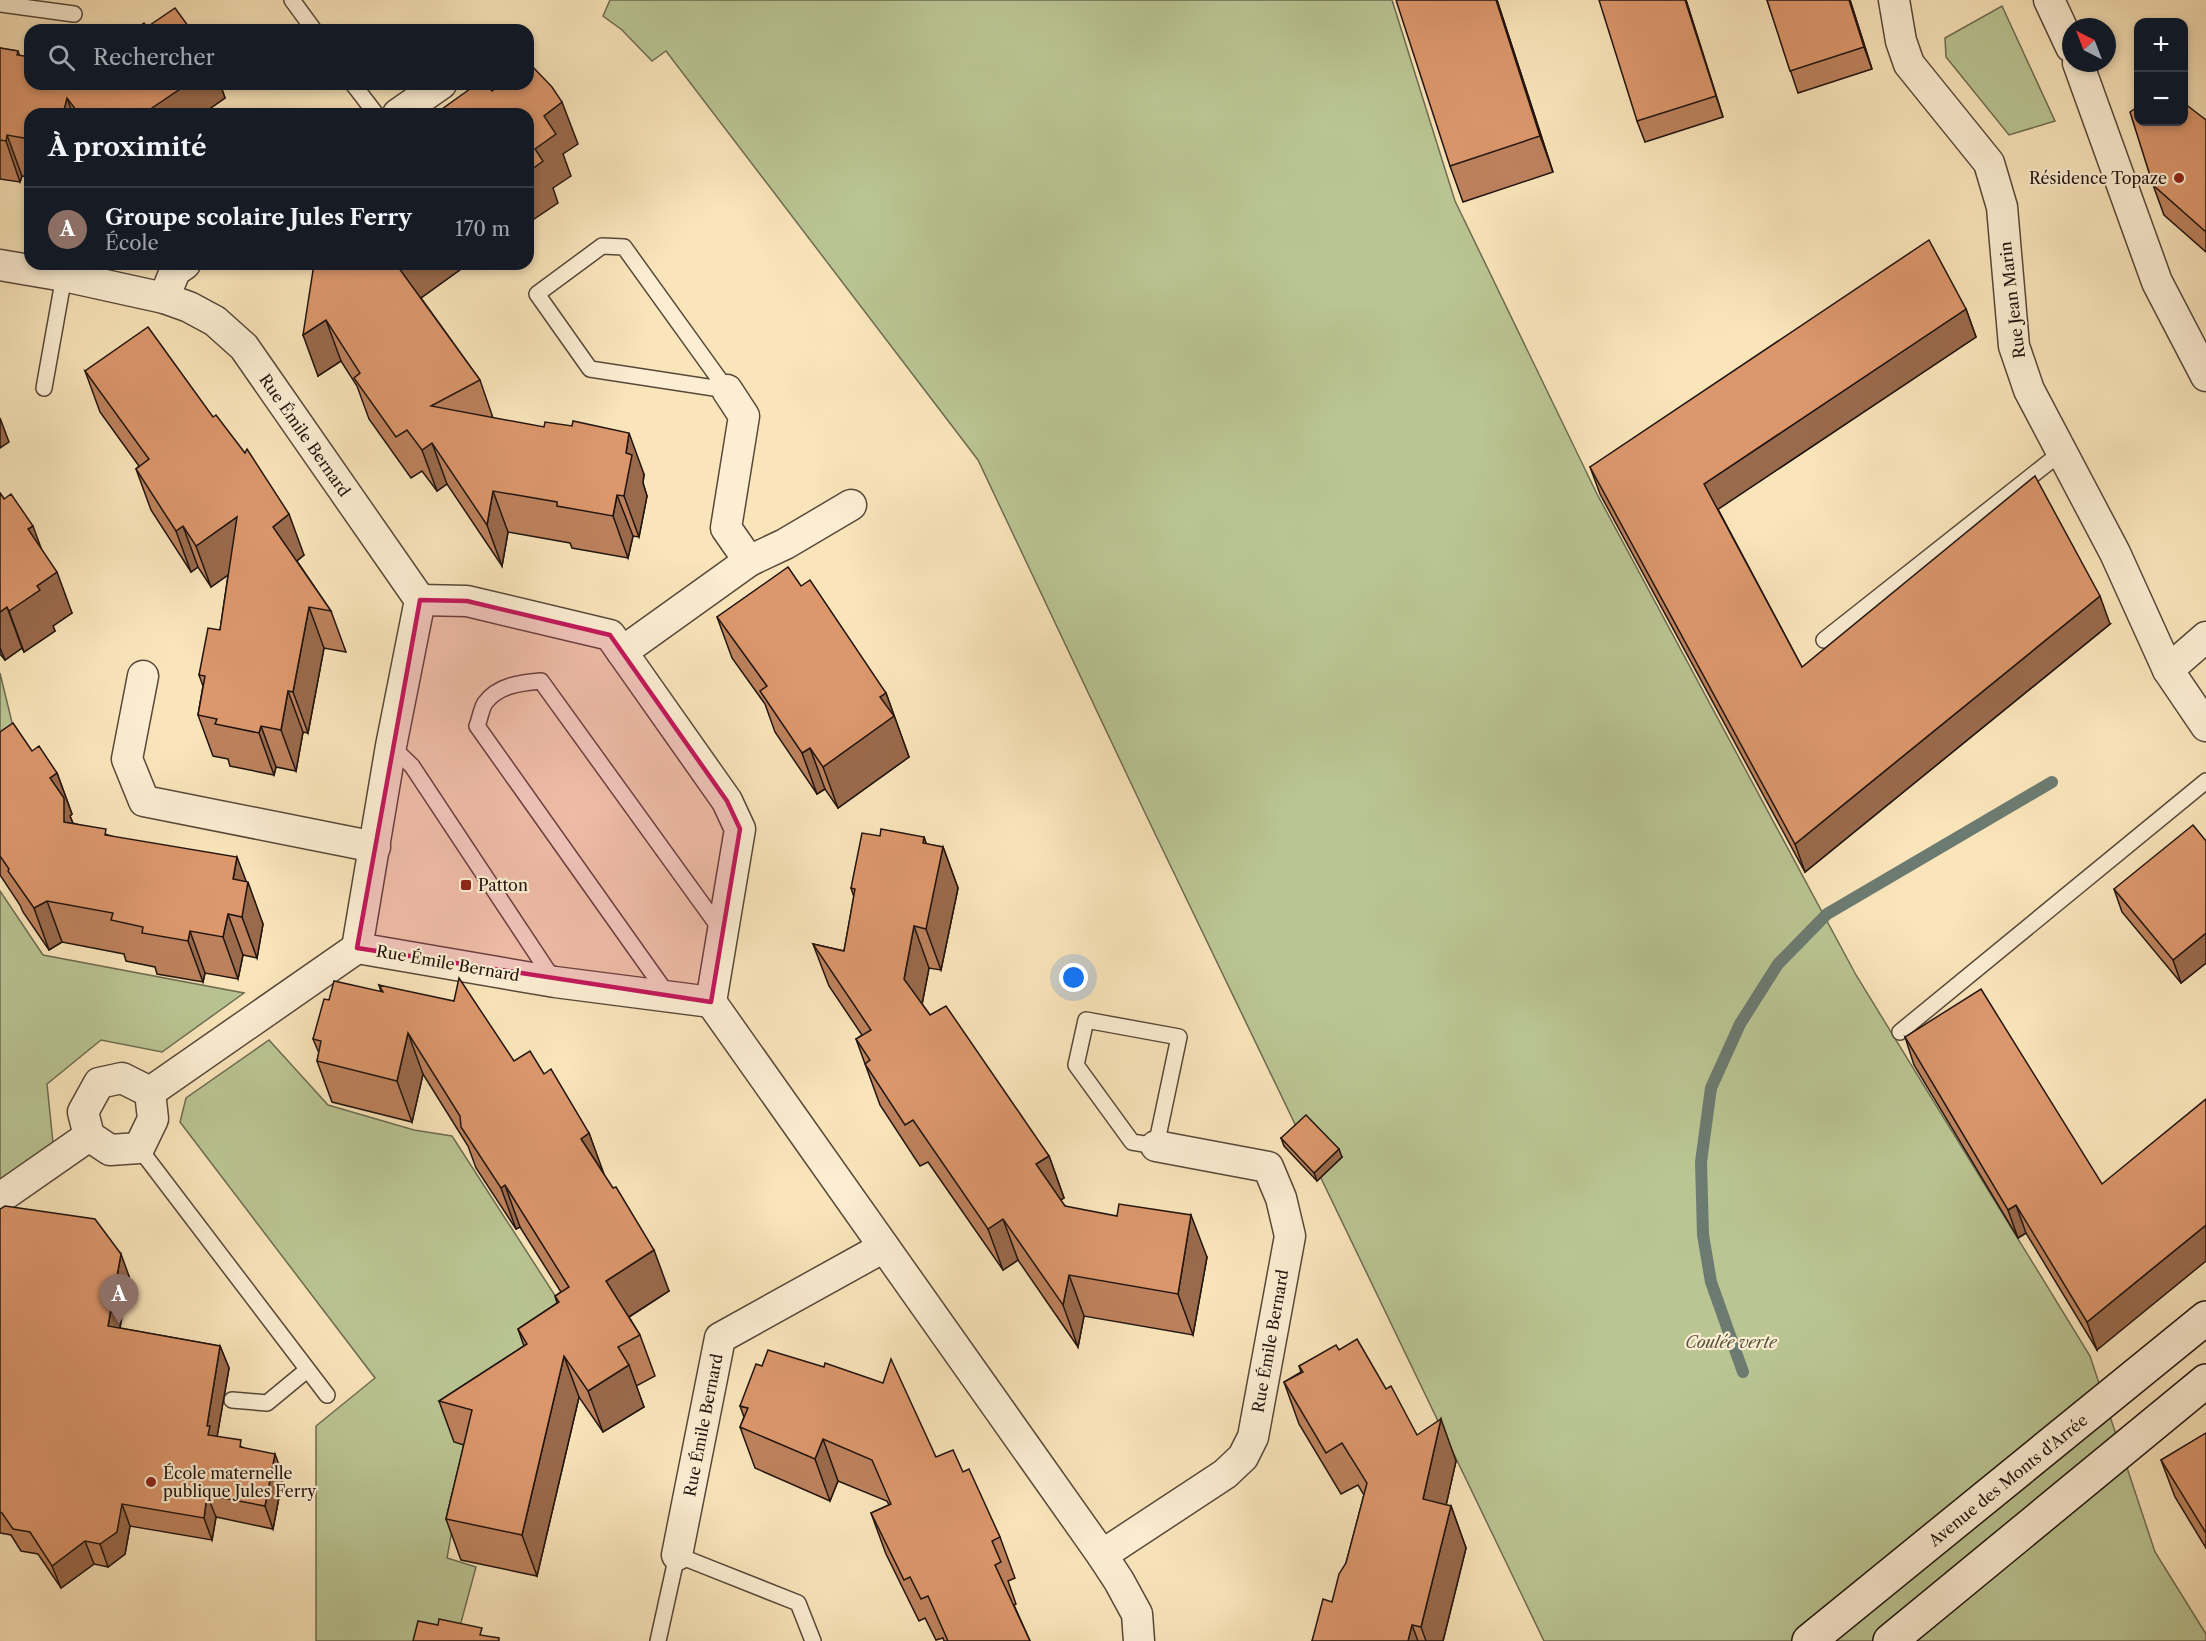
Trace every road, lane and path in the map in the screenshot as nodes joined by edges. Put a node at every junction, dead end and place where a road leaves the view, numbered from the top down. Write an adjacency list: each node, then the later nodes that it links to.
1 (292, 0): 6 (lane)
2 (1894, 0): 22 (street, Rue Jean Marin)
3 (2049, 0): 7 (street)
4 (0, 4): 5 (lane)
5 (74, 14)
6 (310, 24)
7 (2062, 28)
8 (2081, 72): 19 (street)
9 (358, 90): 11 (lane)
10 (432, 90): 12 (street)
11 (371, 108)
12 (407, 108)
13 (0, 265): 14 (street, Rue Émile Bernard)
14 (24, 269)
15 (29, 270): 17 (street, Rue Émile Bernard)
16 (176, 270): 18 (street)
17 (64, 276): 18 (street, Rue Émile Bernard); 20 (lane)
18 (164, 298): 25 (street, Rue Émile Bernard)
19 (2206, 376)
20 (44, 388)
21 (727, 390): 21 (lane); 24 (street)
22 (2063, 451): 27 (lane); 29 (street, Rue Jean Marin)
23 (851, 505): 24 (street)
24 (749, 561): 28 (street)
25 (420, 600): 28 (street); 32 (street, Rue Émile Bernard)
26 (2206, 637): 29 (street)
27 (1824, 640)
28 (622, 652): 35 (street)
29 (2168, 670): 31 (street, Rue Jean Marin)
30 (143, 676): 34 (street)
31 (2206, 726)
32 (391, 746): 34 (street, Rue Émile Bernard); 37 (lane)
33 (2206, 781): 40 (lane)
34 (375, 847): 36 (street, Rue Émile Bernard)
35 (723, 932): 38 (lane); 39 (street)
36 (357, 948): 37 (street, Rue Émile Bernard); 41 (street)
37 (555, 982): 38 (street, Rue Émile Bernard)
38 (670, 998): 39 (street, Rue Émile Bernard)
39 (711, 1002): 46 (street)
40 (1900, 1032)
41 (150, 1092): 42 (street); 44 (street)
42 (89, 1136): 44 (street); 45 (street)
43 (1156, 1146): 43 (lane); 53 (street, Rue Émile Bernard)
44 (139, 1148): 48 (lane)
45 (0, 1198)
46 (884, 1247): 52 (street, Rue Émile Bernard); 53 (street)
47 (2206, 1318): 57 (street, Avenue des Monts d'Arrée)
48 (308, 1370): 50 (lane); 51 (lane)
49 (2206, 1381): 58 (street)
50 (327, 1395)
51 (232, 1400)
52 (677, 1555): 54 (lane); 55 (lane)
53 (1102, 1555): 56 (street)
54 (658, 1641)
55 (813, 1641)
56 (1139, 1641)
57 (1809, 1641)
58 (1890, 1641)

